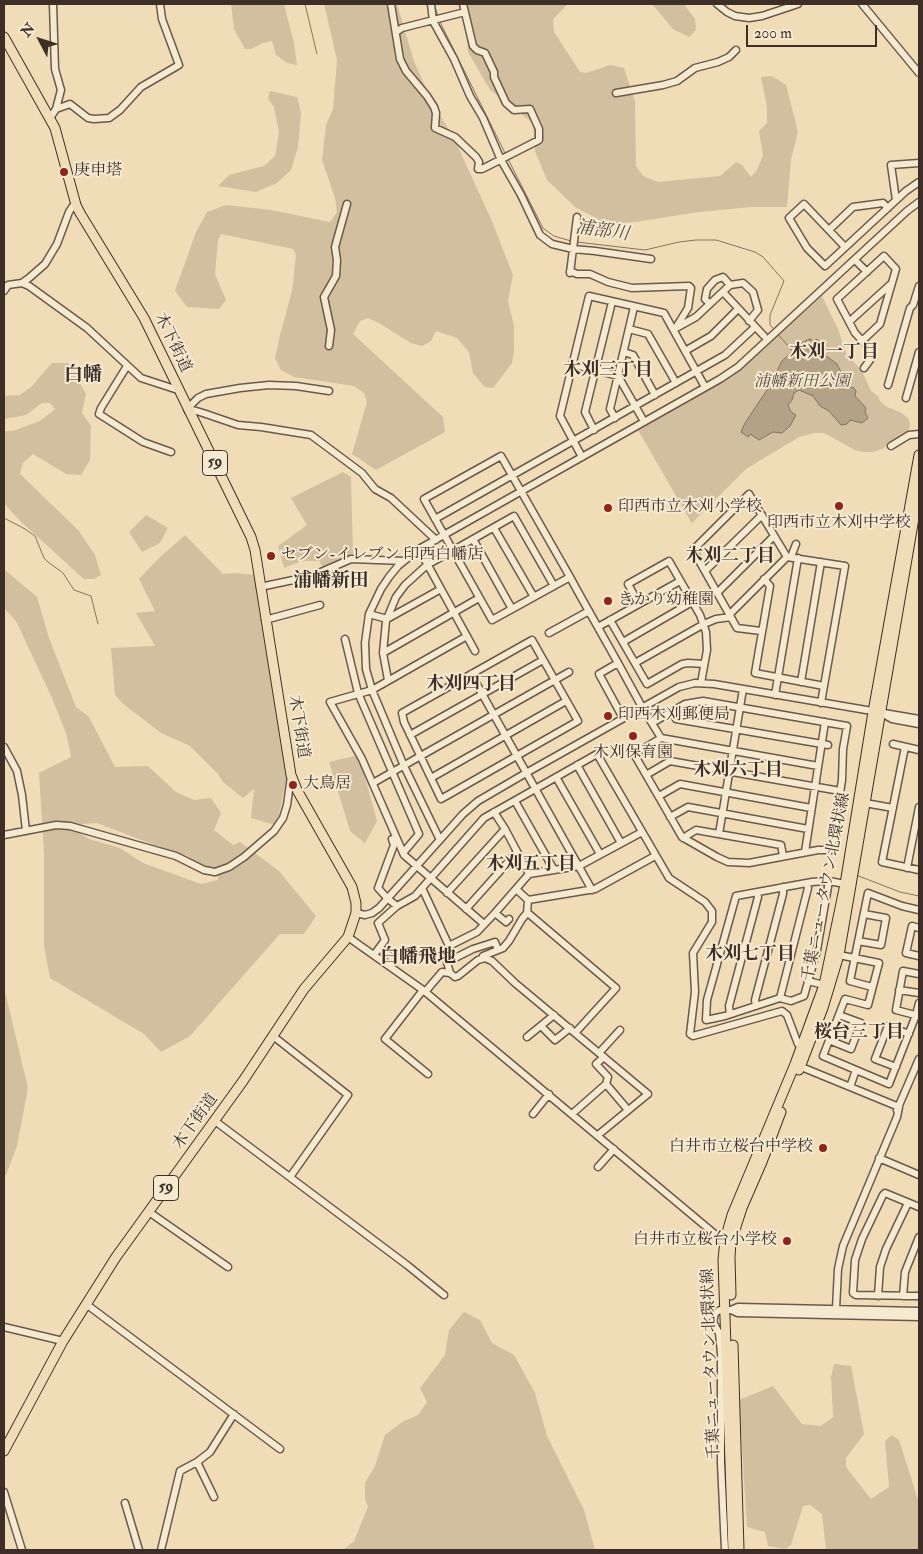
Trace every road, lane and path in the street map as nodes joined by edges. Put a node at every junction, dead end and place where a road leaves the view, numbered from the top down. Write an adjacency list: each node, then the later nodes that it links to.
1 (54, 4): 16 (street)
2 (160, 4): 16 (street)
3 (391, 4): 11 (street)
4 (431, 4): 10 (street)
5 (463, 4): 9 (street)
6 (717, 4): 7 (street)
7 (798, 4)
8 (862, 4): 14 (street)
9 (465, 12): 10 (street); 18 (street)
10 (432, 21): 11 (street); 18 (street)
11 (396, 32): 18 (street)
12 (5, 39): 17 (main road, 木下街道 / 59)
13 (736, 50): 15 (street)
14 (919, 74)
15 (616, 93)
16 (56, 109): 17 (street)
17 (50, 118): 24 (main road, 木下街道 / 59)
18 (501, 160): 29 (street)
19 (919, 163): 21 (street)
20 (919, 182): 21 (street)
21 (896, 200): 25 (street)
22 (919, 202): 31 (street)
23 (347, 204): 51 (street)
24 (76, 205): 33 (street); 65 (main road, 木下街道 / 59)
25 (888, 208): 27 (street); 28 (street)
26 (577, 217): 29 (street)
27 (828, 230): 28 (street); 28 (street)
28 (845, 247)
29 (573, 249): 30 (street); 48 (street)
30 (651, 259)
31 (855, 260): 32 (street); 64 (street)
32 (867, 272): 34 (street); 45 (street)
33 (22, 283): 37 (street); 56 (street)
34 (892, 283): 45 (street); 50 (street)
35 (730, 285): 38 (street); 40 (street); 44 (street)
36 (919, 286): 41 (street)
37 (4, 291)
38 (723, 292): 40 (street); 43 (street)
39 (612, 302): 42 (street); 55 (street); 58 (street)
40 (710, 304): 48 (street)
41 (916, 306): 63 (street)
42 (634, 307): 47 (street); 48 (street)
43 (738, 309): 44 (street); 52 (street)
44 (749, 321): 46 (street)
45 (849, 322): 50 (street)
46 (754, 328): 49 (street); 60 (street)
47 (629, 329): 53 (street); 62 (street)
48 (674, 330): 52 (street)
49 (764, 336)
50 (862, 341): 57 (street)
51 (328, 346)
52 (685, 351): 60 (street)
53 (624, 352): 61 (street); 67 (street)
54 (919, 352): 59 (street)
55 (572, 364): 58 (street); 75 (street)
56 (127, 366): 65 (street); 77 (street)
57 (864, 368)
58 (595, 370): 61 (street); 73 (street)
59 (917, 370): 68 (street)
60 (696, 371): 62 (street); 64 (street)
61 (618, 376): 69 (street); 71 (street)
62 (676, 383): 67 (street)
63 (888, 385)
64 (706, 387): 79 (street)
65 (178, 390): 70 (main road, 木下街道 / 59)
66 (329, 391): 70 (street)
67 (655, 395): 69 (street)
68 (906, 398)
69 (636, 406): 71 (street); 72 (street)
70 (188, 410): 89 (street); 103 (main road, 木下街道 / 59)
71 (615, 418): 73 (street)
72 (642, 418)
73 (594, 430): 75 (street)
74 (918, 434): 76 (street)
75 (574, 441): 79 (street); 80 (street)
76 (891, 446)
77 (170, 452)
78 (919, 455): 97 (main road, 千葉ニュータウン北環状線)
79 (582, 457): 82 (street)
80 (513, 476): 82 (street); 84 (street); 84 (street)
81 (919, 489): 97 (main road, 千葉ニュータウン北環状線)
82 (522, 492): 86 (street); 99 (street)
83 (762, 515): 87 (street); 98 (street); 98 (street)
84 (435, 520): 86 (street)
85 (494, 528): 88 (street); 102 (street); 106 (street)
86 (444, 535): 89 (street); 92 (street)
87 (774, 536): 93 (street); 105 (street)
88 (473, 539): 92 (street); 111 (street)
89 (436, 540): 91 (street)
90 (796, 544): 93 (street)
91 (419, 549): 94 (street); 96 (street)
92 (453, 550): 96 (street); 107 (street)
93 (792, 557): 95 (street); 100 (street); 134 (street)
94 (404, 561): 103 (street); 114 (street)
95 (821, 562): 137 (street); 139 (street)
96 (427, 565): 104 (street); 116 (street)
97 (902, 570): 150 (main road, 千葉ニュータウン北環状線)
98 (705, 571): 105 (street)
99 (570, 577): 102 (street); 112 (street)
100 (764, 580): 115 (street); 121 (street)
101 (680, 582): 108 (street); 109 (street); 109 (street)
102 (554, 586): 106 (street)
103 (260, 587): 117 (main road, 木下街道 / 59)
104 (441, 589): 113 (street); 116 (street)
105 (718, 593): 115 (street)
106 (534, 597): 111 (street)
107 (479, 598): 111 (street); 113 (street)
108 (692, 602): 119 (street); 125 (street)
109 (639, 604): 118 (street)
110 (320, 605): 117 (street)
111 (512, 609)
112 (588, 611): 120 (street); 122 (street)
113 (454, 613): 123 (street); 127 (street)
114 (369, 614): 116 (street); 141 (street)
115 (730, 615): 119 (street); 121 (street)
116 (387, 619): 127 (street)
117 (266, 620): 176 (main road, 木下街道 / 59)
118 (610, 620): 120 (street); 125 (street)
119 (704, 624): 130 (street); 131 (street)
120 (598, 627): 129 (street)
121 (761, 632): 134 (street)
122 (549, 633)
123 (467, 636): 126 (street); 135 (street)
124 (345, 639): 142 (street)
125 (623, 642): 130 (street)
126 (475, 651)
127 (382, 653): 135 (street)
128 (543, 660): 133 (street); 136 (street); 143 (street)
129 (618, 663): 147 (street); 152 (street)
130 (635, 663): 131 (street)
131 (704, 664): 138 (street)
132 (569, 672): 136 (street)
133 (471, 674): 143 (street); 158 (street)
134 (777, 678): 137 (street); 144 (street)
135 (388, 680): 141 (street)
136 (555, 680): 145 (street); 151 (street)
137 (801, 682): 139 (street)
138 (701, 683): 140 (street); 147 (street)
139 (824, 686): 146 (street)
140 (743, 689): 144 (street); 148 (street)
141 (372, 690): 142 (street); 171 (street)
142 (358, 693): 169 (street); 175 (street)
143 (483, 694): 151 (street); 158 (street)
144 (775, 695): 146 (street)
145 (566, 701): 159 (street); 167 (street)
146 (821, 703): 150 (street)
147 (642, 707): 152 (street); 155 (street)
148 (740, 707): 149 (street); 154 (street); 157 (street)
149 (672, 711): 155 (street); 157 (street)
150 (878, 712): 153 (street); 156 (street); 187 (main road, 千葉ニュータウン北環状線); 218 (main road, 千葉ニュータウン北環状線)
151 (494, 715): 159 (street); 168 (street)
152 (623, 718): 173 (street)
153 (919, 719)
154 (825, 722): 162 (street); 183 (street)
155 (652, 723): 160 (street)
156 (919, 724)
157 (736, 729): 162 (street); 166 (street)
158 (410, 735): 168 (street)
159 (506, 735): 167 (street); 179 (street)
160 (661, 738): 166 (street); 177 (street)
161 (892, 744): 163 (street)
162 (824, 745): 172 (street)
163 (905, 747): 165 (street); 189 (street)
164 (4, 748): 196 (street)
165 (919, 750)
166 (733, 751): 172 (street); 174 (street)
167 (518, 755): 173 (street); 179 (street)
168 (420, 756): 171 (street); 179 (street)
169 (364, 764): 180 (street); 225 (street)
170 (577, 765): 178 (street); 197 (street); 202 (street)
171 (404, 766): 175 (street); 201 (street)
172 (818, 766): 181 (street)
173 (526, 772): 182 (street); 201 (street)
174 (730, 772): 177 (street); 181 (street); 184 (street)
175 (391, 773): 180 (street); 205 (street)
176 (291, 775): 196 (street); 230 (main road, 木下街道 / 59)
177 (646, 775): 185 (street)
178 (556, 777): 182 (street); 206 (street)
179 (430, 778)
180 (373, 783): 205 (street)
181 (815, 786): 183 (street); 188 (street)
182 (536, 789): 186 (street); 210 (street)
183 (840, 791): 204 (street)
184 (726, 792): 185 (street); 188 (street); 192 (street)
185 (659, 796): 193 (street)
186 (515, 801): 191 (street); 212 (street)
187 (865, 803): 189 (street); 242 (main road, 千葉ニュータウン北環状線)
188 (812, 808): 194 (street)
189 (892, 808): 211 (street)
190 (919, 808): 211 (street)
191 (494, 812): 195 (street); 215 (street)
192 (723, 813): 193 (street); 194 (street); 198 (street)
193 (670, 817): 200 (street)
194 (808, 828): 204 (street)
195 (504, 830): 203 (street); 224 (street)
196 (26, 831): 199 (street)
197 (642, 832): 202 (street); 207 (street)
198 (719, 834): 200 (street); 208 (street)
199 (4, 835)
200 (683, 838): 208 (street)
201 (440, 840): 209 (street)
202 (620, 843): 206 (street)
203 (517, 852): 214 (street); 228 (street)
204 (804, 852): 208 (street)
205 (403, 853): 209 (street)
206 (600, 854): 210 (street)
207 (655, 856): 222 (street); 269 (street)
208 (783, 856)
209 (416, 866): 215 (street); 225 (street)
210 (579, 866): 212 (street); 222 (street)
211 (907, 868): 213 (street)
212 (554, 870): 214 (street)
213 (919, 870)
214 (529, 874): 221 (street)
215 (431, 879): 220 (street); 224 (street)
216 (829, 881): 217 (street); 218 (street); 249 (street)
217 (808, 882): 219 (street); 255 (street)
218 (845, 884): 250 (main road, 千葉ニュータウン北環状線)
219 (783, 887): 223 (street); 257 (street)
220 (422, 888): 227 (street); 235 (street)
221 (516, 889): 226 (street); 231 (street)
222 (592, 890): 226 (street)
223 (757, 892): 258 (street); 258 (street)
224 (447, 893): 228 (street)
225 (388, 899): 227 (street); 230 (street)
226 (528, 900): 232 (street)
227 (397, 906): 239 (street)
228 (466, 909): 235 (street)
229 (919, 910): 233 (street)
230 (356, 913): 237 (main road, 木下街道 / 59)
231 (494, 913): 234 (street); 235 (street)
232 (527, 913): 240 (street); 264 (street)
233 (864, 914): 238 (street); 238 (street)
234 (509, 919)
235 (484, 924)
236 (919, 928): 243 (street)
237 (348, 937): 241 (street); 266 (main road, 木下街道 / 59)
238 (858, 941): 244 (street)
239 (379, 948): 241 (street); 245 (street)
240 (498, 950): 246 (street); 247 (street)
241 (374, 955): 245 (street)
242 (839, 955): 244 (street); 272 (main road, 千葉ニュータウン北環状線)
243 (919, 956)
244 (855, 959): 251 (street); 251 (street)
245 (390, 966): 253 (street)
246 (468, 968): 247 (street); 259 (street)
247 (450, 972): 253 (street)
248 (919, 974): 252 (street)
249 (808, 981): 250 (street); 255 (street)
250 (824, 985): 269 (main road, 千葉ニュータウン北環状線)
251 (872, 987): 260 (street)
252 (900, 990): 254 (street); 261 (street)
253 (424, 991): 275 (street); 278 (street)
254 (919, 994)
255 (780, 998): 257 (street)
256 (919, 1003): 261 (street)
257 (756, 1006): 258 (street)
258 (730, 1014)
259 (554, 1015): 262 (street); 264 (street)
260 (839, 1015): 268 (street); 268 (street)
261 (918, 1016): 265 (street)
262 (541, 1026): 264 (street); 267 (street)
263 (620, 1030): 270 (street)
264 (573, 1031): 270 (street)
265 (909, 1034): 273 (street); 273 (street)
266 (273, 1036): 283 (main road, 木下街道 / 59); 289 (street)
267 (527, 1037)
268 (829, 1040): 274 (street)
269 (802, 1046): 272 (main road, 千葉ニュータウン北環状線)
270 (602, 1055): 276 (street); 280 (street)
271 (919, 1059): 279 (street)
272 (798, 1066): 277 (street); 294 (main road, 千葉ニュータウン北環状線)
273 (896, 1067): 274 (street)
274 (856, 1070): 277 (street)
275 (428, 1074)
276 (606, 1084): 280 (street); 282 (street)
277 (850, 1087): 279 (street)
278 (549, 1094): 281 (street); 282 (street)
279 (899, 1107): 286 (street)
280 (628, 1110): 284 (street)
281 (533, 1114)
282 (572, 1114): 284 (street)
283 (215, 1121): 289 (street); 292 (main road, 木下街道 / 59)
284 (598, 1135): 285 (street)
285 (614, 1149): 287 (street); 294 (street)
286 (879, 1158): 288 (street); 301 (street)
287 (598, 1167)
288 (919, 1175)
289 (290, 1177): 296 (street)
290 (908, 1203): 291 (street); 297 (street); 297 (street)
291 (919, 1207)
292 (148, 1212): 295 (street); 300 (main road, 木下街道 / 59)
293 (919, 1237): 298 (street)
294 (728, 1241): 302 (main road, 千葉ニュータウン北環状線)
295 (228, 1267)
296 (444, 1295)
297 (878, 1296): 298 (street)
298 (903, 1296): 299 (street)
299 (919, 1296)
300 (86, 1304): 306 (main road, 木下街道 / 59); 307 (street)
301 (836, 1309): 302 (street); 303 (street)
302 (728, 1310): 304 (street); 317 (street); 318 (main road, 千葉ニュータウン北環状線); 319 (main road, 千葉ニュータウン北環状線)
303 (919, 1311)
304 (919, 1318)
305 (4, 1326): 306 (street)
306 (63, 1341): 309 (main road, 木下街道 / 59)
307 (234, 1414): 308 (street); 310 (street)
308 (280, 1449)
309 (4, 1451)
310 (198, 1462): 312 (street); 316 (street)
311 (4, 1492): 314 (street)
312 (214, 1497)
313 (125, 1503): 315 (street)
314 (22, 1550)
315 (139, 1550)
316 (161, 1550)
317 (725, 1550)
318 (733, 1550)
319 (739, 1550)

